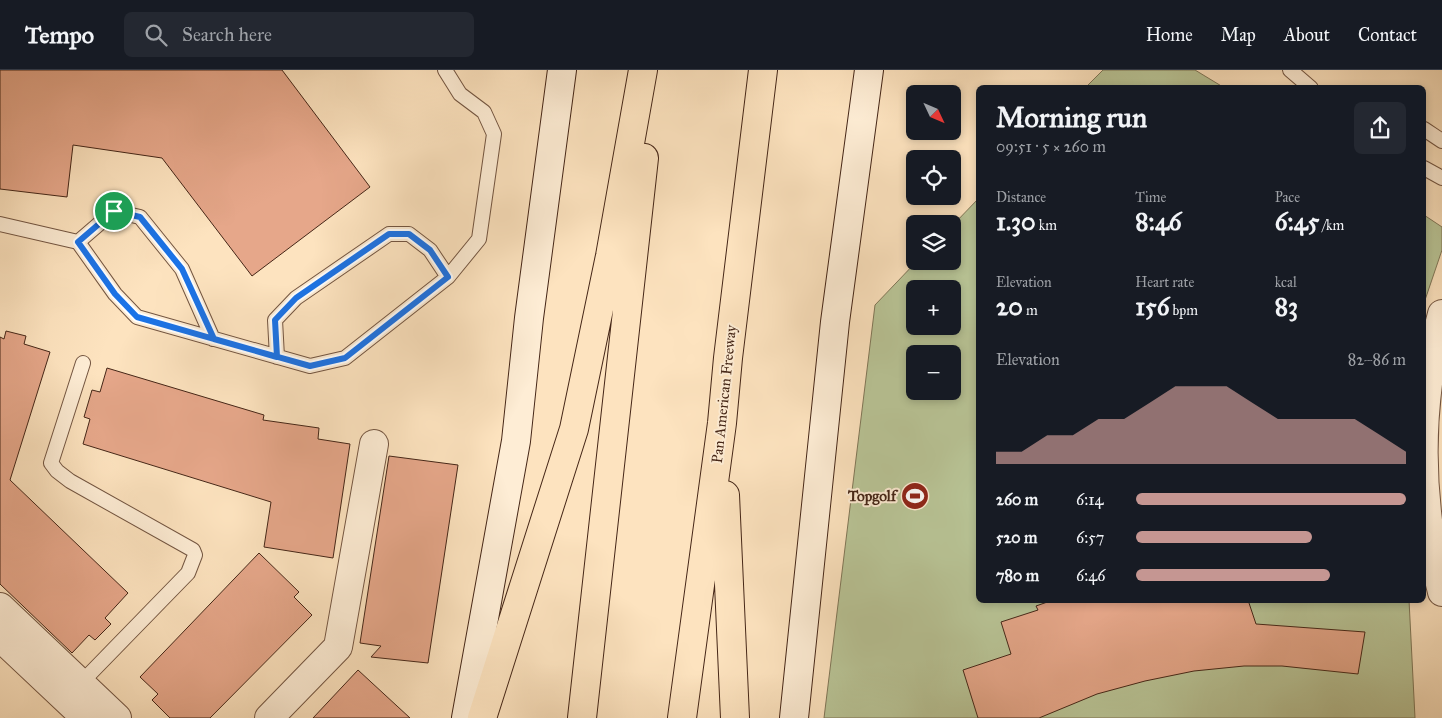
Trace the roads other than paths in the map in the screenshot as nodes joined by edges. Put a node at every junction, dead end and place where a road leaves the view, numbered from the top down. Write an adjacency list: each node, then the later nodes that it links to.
1 (444, 70): 15 (lane)
2 (562, 70): 31 (main road)
3 (643, 70): 32 (highway)
4 (654, 70): 33 (highway)
5 (763, 70): 21 (highway, Pan American Freeway)
6 (869, 70): 36 (main road)
7 (1290, 70): 8 (lane)
8 (1308, 85)
9 (1426, 129): 10 (lane)
10 (1442, 141)
11 (1426, 169): 12 (lane)
12 (1442, 178)
13 (0, 224): 14 (lane)
14 (78, 242): 17 (lane); 17 (lane)
15 (448, 277): 18 (lane); 18 (lane)
16 (1442, 314): 20 (main road)
17 (214, 339): 18 (lane)
18 (277, 357)
19 (83, 363): 27 (lane)
20 (1426, 400)
21 (722, 423): 34 (highway, Pan American Freeway); 35 (highway)
22 (374, 444): 30 (main road)
23 (1426, 518): 24 (main road)
24 (1442, 592)
25 (0, 607): 27 (main road)
26 (0, 637): 27 (main road)
27 (73, 691): 28 (main road); 29 (main road)
28 (86, 718)
29 (117, 718)
30 (269, 718)
31 (466, 718)
32 (482, 718)
33 (582, 718)
34 (682, 718)
35 (735, 718)
36 (794, 718)

